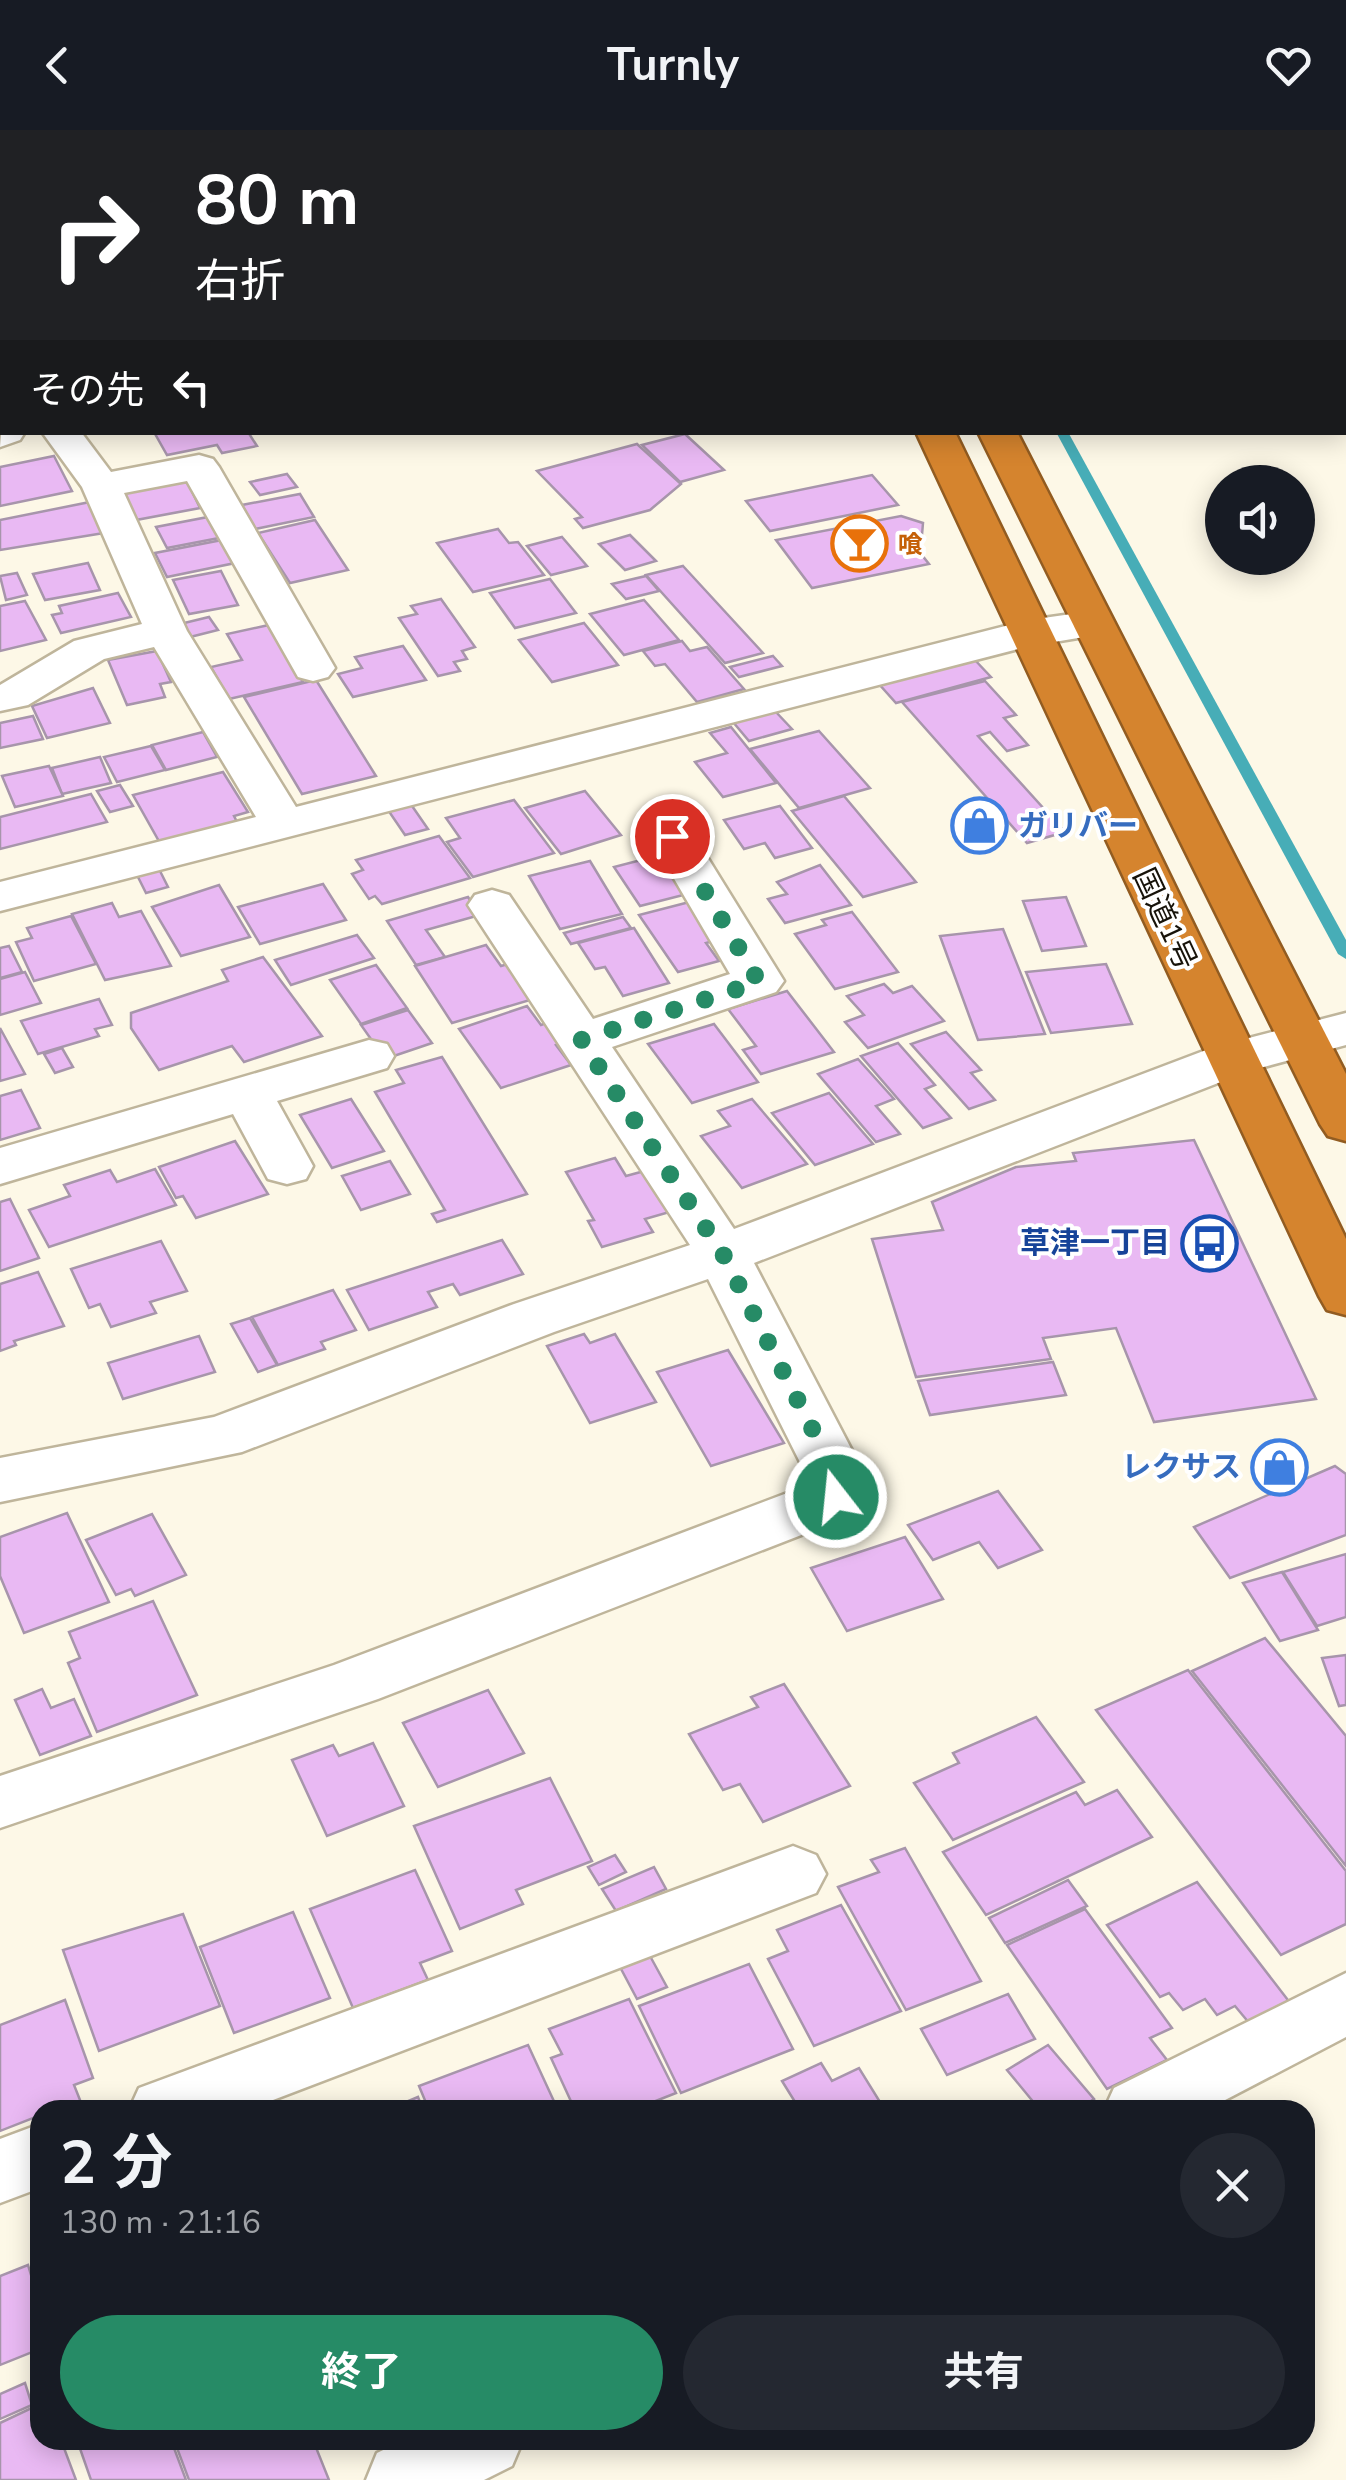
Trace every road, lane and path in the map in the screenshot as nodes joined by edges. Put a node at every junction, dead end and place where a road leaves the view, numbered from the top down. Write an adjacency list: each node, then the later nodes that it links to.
1 (64, 435): 4 (street)
2 (935, 435): 7 (highway, 国道1号)
3 (999, 435): 5 (highway)
4 (101, 486): 6 (street); 8 (street)
5 (1094, 624): 7 (street); 14 (highway)
6 (166, 631): 9 (street); 10 (street)
7 (1029, 633): 10 (street); 17 (highway, 国道1号)
8 (313, 668)
9 (0, 698)
10 (283, 824): 12 (street)
11 (672, 836): 15 (street)
12 (0, 897)
13 (492, 905): 15 (street)
14 (1325, 1035): 17 (street); 19 (highway)
15 (581, 1040): 22 (street)
16 (369, 1056): 18 (street)
17 (1232, 1060): 22 (street); 23 (highway, 国道1号)
18 (248, 1092): 20 (street); 21 (street)
19 (1346, 1124)
20 (0, 1166)
21 (286, 1166)
22 (723, 1254): 24 (street); 25 (street)
23 (1346, 1296)
24 (0, 1480)
25 (0, 1802)
26 (793, 1874): 28 (street)
27 (1346, 2003): 29 (street)
28 (191, 2100)
29 (1158, 2100)
30 (30, 2160): 31 (street)
31 (0, 2172)
32 (465, 2450): 33 (street)
33 (404, 2480)

